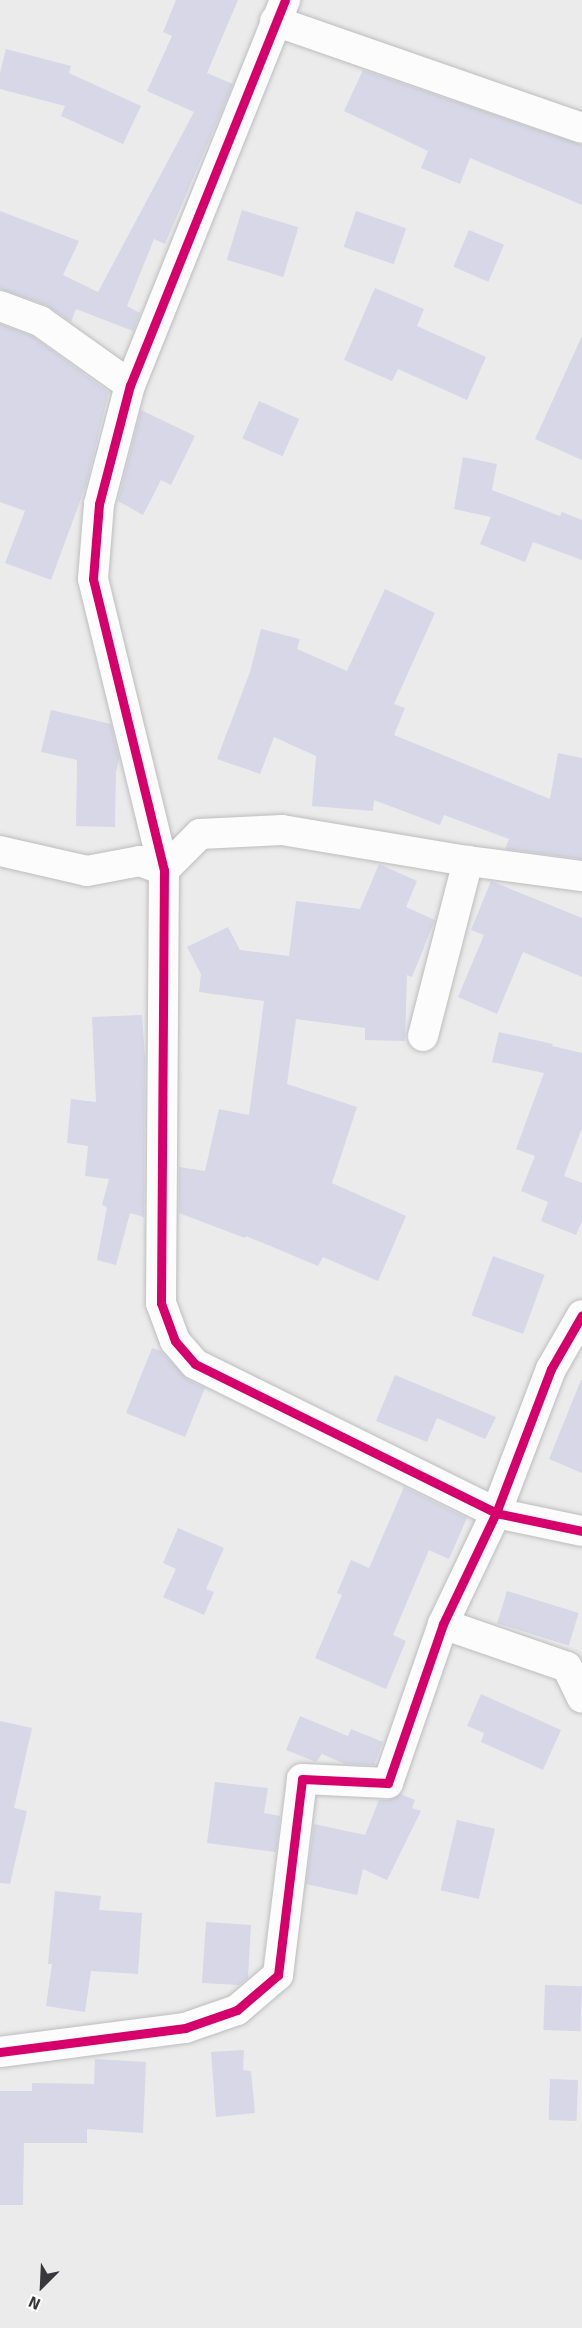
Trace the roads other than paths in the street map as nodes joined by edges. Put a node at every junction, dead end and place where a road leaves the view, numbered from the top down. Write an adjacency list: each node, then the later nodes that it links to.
1 (280, 10): 2 (street); 4 (street)
2 (582, 128)
3 (0, 306): 4 (street)
4 (130, 385): 7 (street)
5 (0, 851): 7 (street)
6 (468, 861): 7 (street); 8 (street); 9 (street)
7 (164, 870): 11 (street)
8 (582, 876)
9 (423, 1036)
10 (582, 1315): 11 (street)
11 (496, 1512): 12 (street); 13 (street)
12 (582, 1531)
13 (443, 1624): 14 (street); 15 (street)
14 (582, 1698)
15 (0, 2052)

